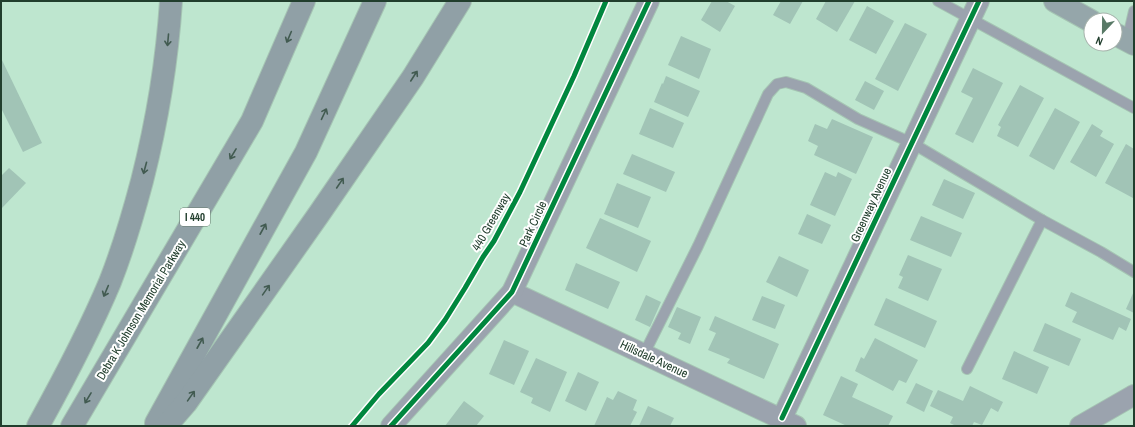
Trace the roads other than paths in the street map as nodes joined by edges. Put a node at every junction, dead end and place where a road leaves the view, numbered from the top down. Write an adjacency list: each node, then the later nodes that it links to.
1 (171, 1): 22 (highway, one-way to 22)
2 (304, 1): 23 (highway, Debra K Johnson Memorial Parkway / I 440, one-way to 23)
3 (375, 1): 24 (highway, one-way to 3)
4 (460, 1): 25 (highway, one-way to 4)
5 (649, 1): 17 (street, Park Circle)
6 (938, 1): 11 (lane)
7 (979, 1): 11 (street, Greenway Avenue)
8 (1055, 1): 10 (main road)
9 (1134, 11): 12 (lane)
10 (1083, 17)
11 (970, 19): 13 (lane); 14 (street, Greenway Avenue)
12 (1125, 40)
13 (1134, 108)
14 (912, 144): 15 (lane); 18 (lane); 21 (street, Greenway Avenue)
15 (1042, 220): 16 (lane); 19 (lane)
16 (1134, 272)
17 (512, 292): 18 (street, Hillsdale Avenue); 26 (street, Park Circle)
18 (644, 354): 21 (street, Hillsdale Avenue)
19 (967, 369)
20 (1134, 395): 27 (street)
21 (789, 422)
22 (38, 426)
23 (72, 426)
24 (154, 426)
25 (166, 426)
26 (391, 426)
27 (1080, 426)

